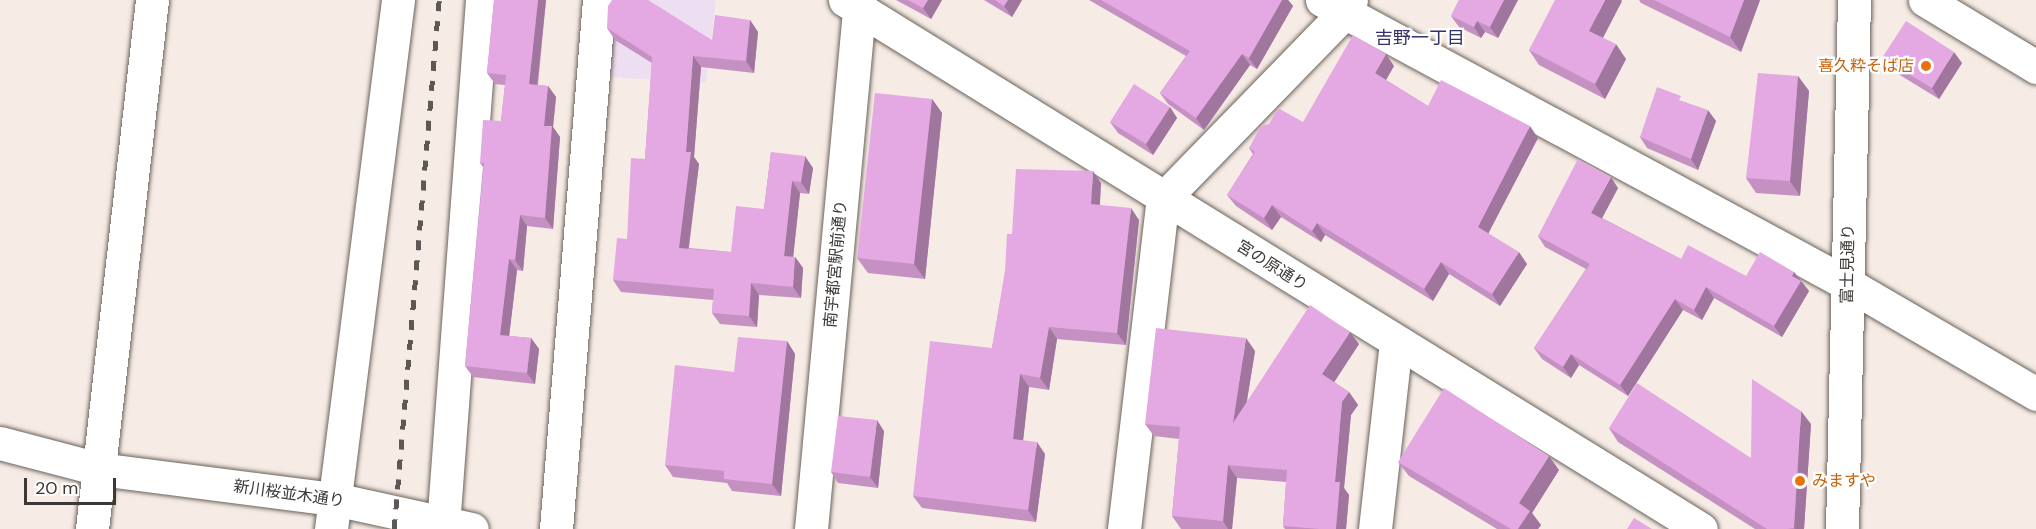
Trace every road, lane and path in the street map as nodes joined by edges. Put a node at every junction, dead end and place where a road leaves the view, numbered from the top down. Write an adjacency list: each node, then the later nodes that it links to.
1 (152, 0): 15 (street)
2 (398, 0): 16 (street)
3 (483, 0): 17 (street)
4 (599, 0): 19 (street)
5 (1854, 0): 11 (street, 富士見通り)
6 (1925, 0): 9 (street)
7 (855, 3): 10 (street, 宮の原通り); 20 (street, 南宇都宮駅前通り)
8 (1339, 4): 10 (street); 11 (street)
9 (2036, 67)
10 (1162, 199): 12 (street, 宮の原通り); 21 (street)
11 (1848, 284): 13 (street); 24 (street, 富士見通り)
12 (1396, 342): 22 (street); 23 (street, 宮の原通り)
13 (2036, 394)
14 (0, 443): 15 (street, 新川桜並木通り)
15 (99, 469): 16 (street, 新川桜並木通り); 18 (street)
16 (332, 514): 17 (street, 新川桜並木通り)
17 (457, 527)
18 (92, 529)
19 (556, 529)
20 (812, 529)
21 (1124, 529)
22 (1375, 529)
23 (1701, 529)
24 (1842, 529)

